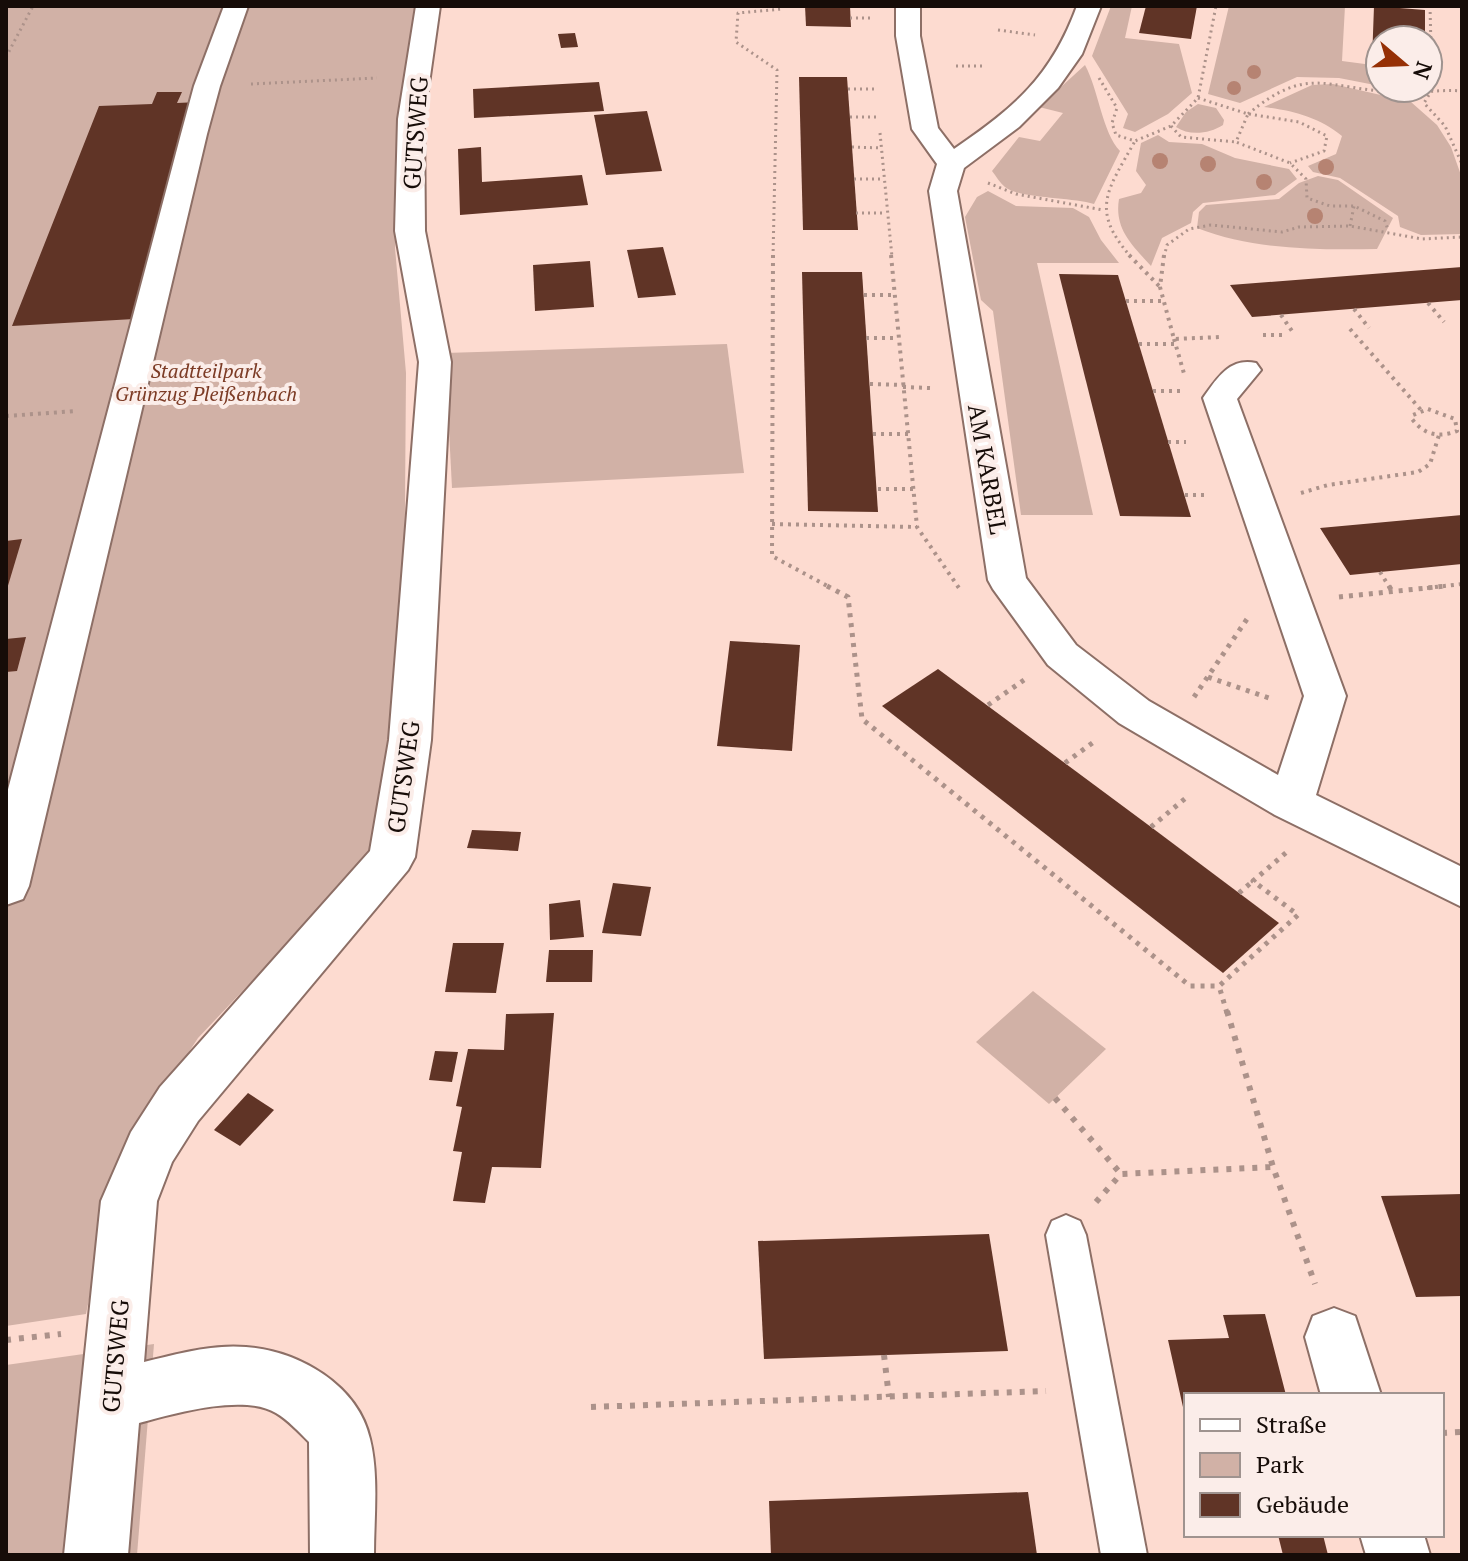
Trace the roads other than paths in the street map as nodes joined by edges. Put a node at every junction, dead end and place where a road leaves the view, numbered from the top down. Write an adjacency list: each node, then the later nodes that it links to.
1 (236, 6): 8 (street)
2 (428, 6): 13 (street, GUTSWEG)
3 (908, 6): 5 (street)
4 (1089, 6): 5 (street)
5 (951, 164): 7 (street, AM KARBEL)
6 (1248, 353): 7 (street)
7 (1307, 812): 9 (street, AM KARBEL)
8 (6, 886)
9 (1462, 888)
10 (1066, 1235): 16 (lane)
11 (1334, 1337): 12 (street)
12 (1350, 1393)
13 (111, 1400): 14 (street, GUTSWEG); 15 (street)
14 (96, 1555)
15 (342, 1555)
16 (1124, 1555)

